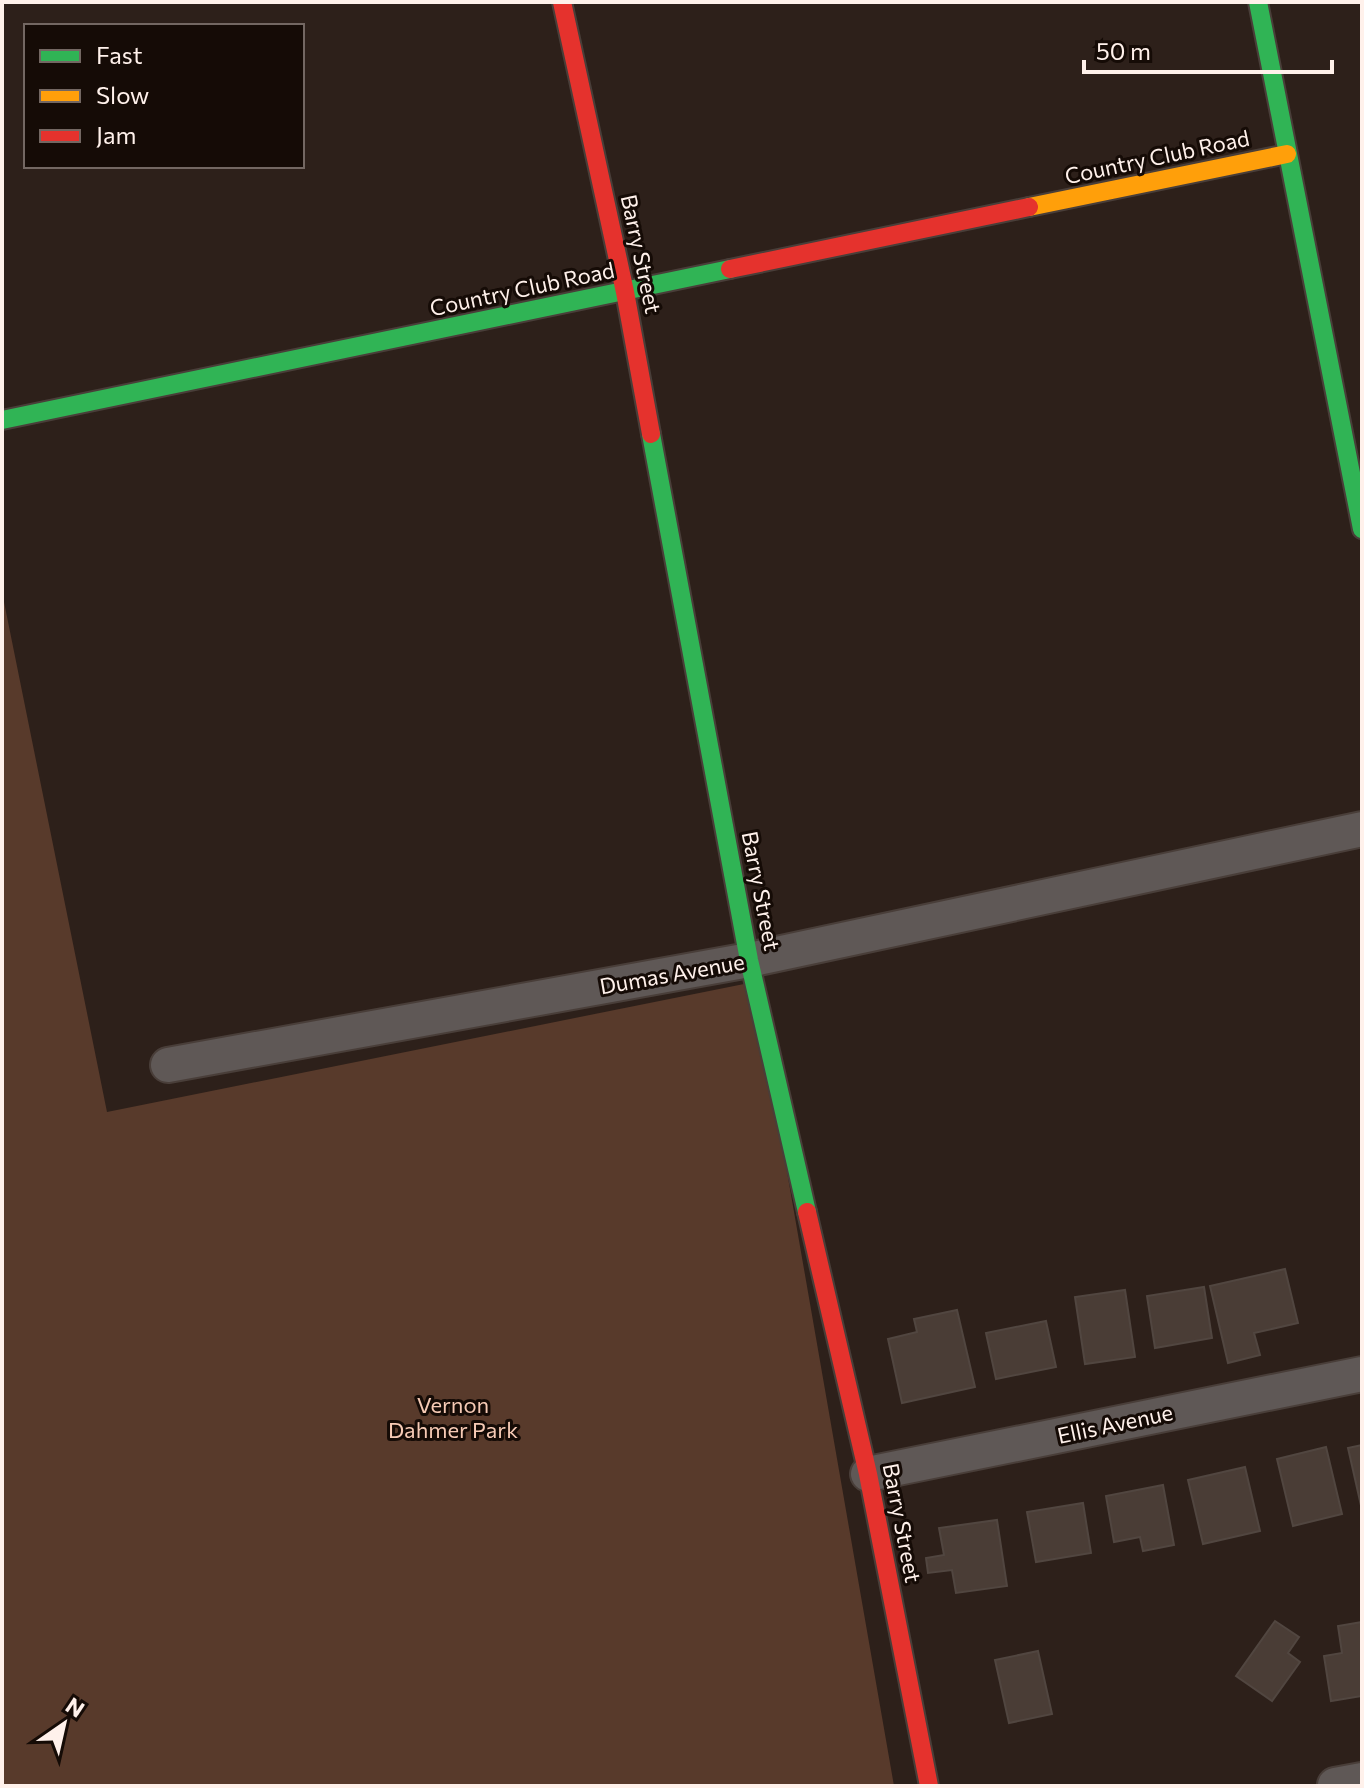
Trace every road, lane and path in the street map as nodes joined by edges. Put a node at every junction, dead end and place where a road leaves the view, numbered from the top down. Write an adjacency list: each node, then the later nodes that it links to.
1 (562, 2): 4 (street, Barry Street)
2 (1258, 2): 3 (street)
3 (1287, 154): 4 (street, Country Club Road); 6 (street)
4 (625, 292): 5 (street, Country Club Road); 8 (street, Barry Street)
5 (2, 420)
6 (1360, 510)
7 (1362, 829): 8 (street, Dumas Avenue)
8 (749, 960): 9 (street, Dumas Avenue); 11 (street, Barry Street)
9 (168, 1065)
10 (1362, 1374): 11 (street, Ellis Avenue)
11 (868, 1474): 12 (street, Barry Street)
12 (929, 1786)

